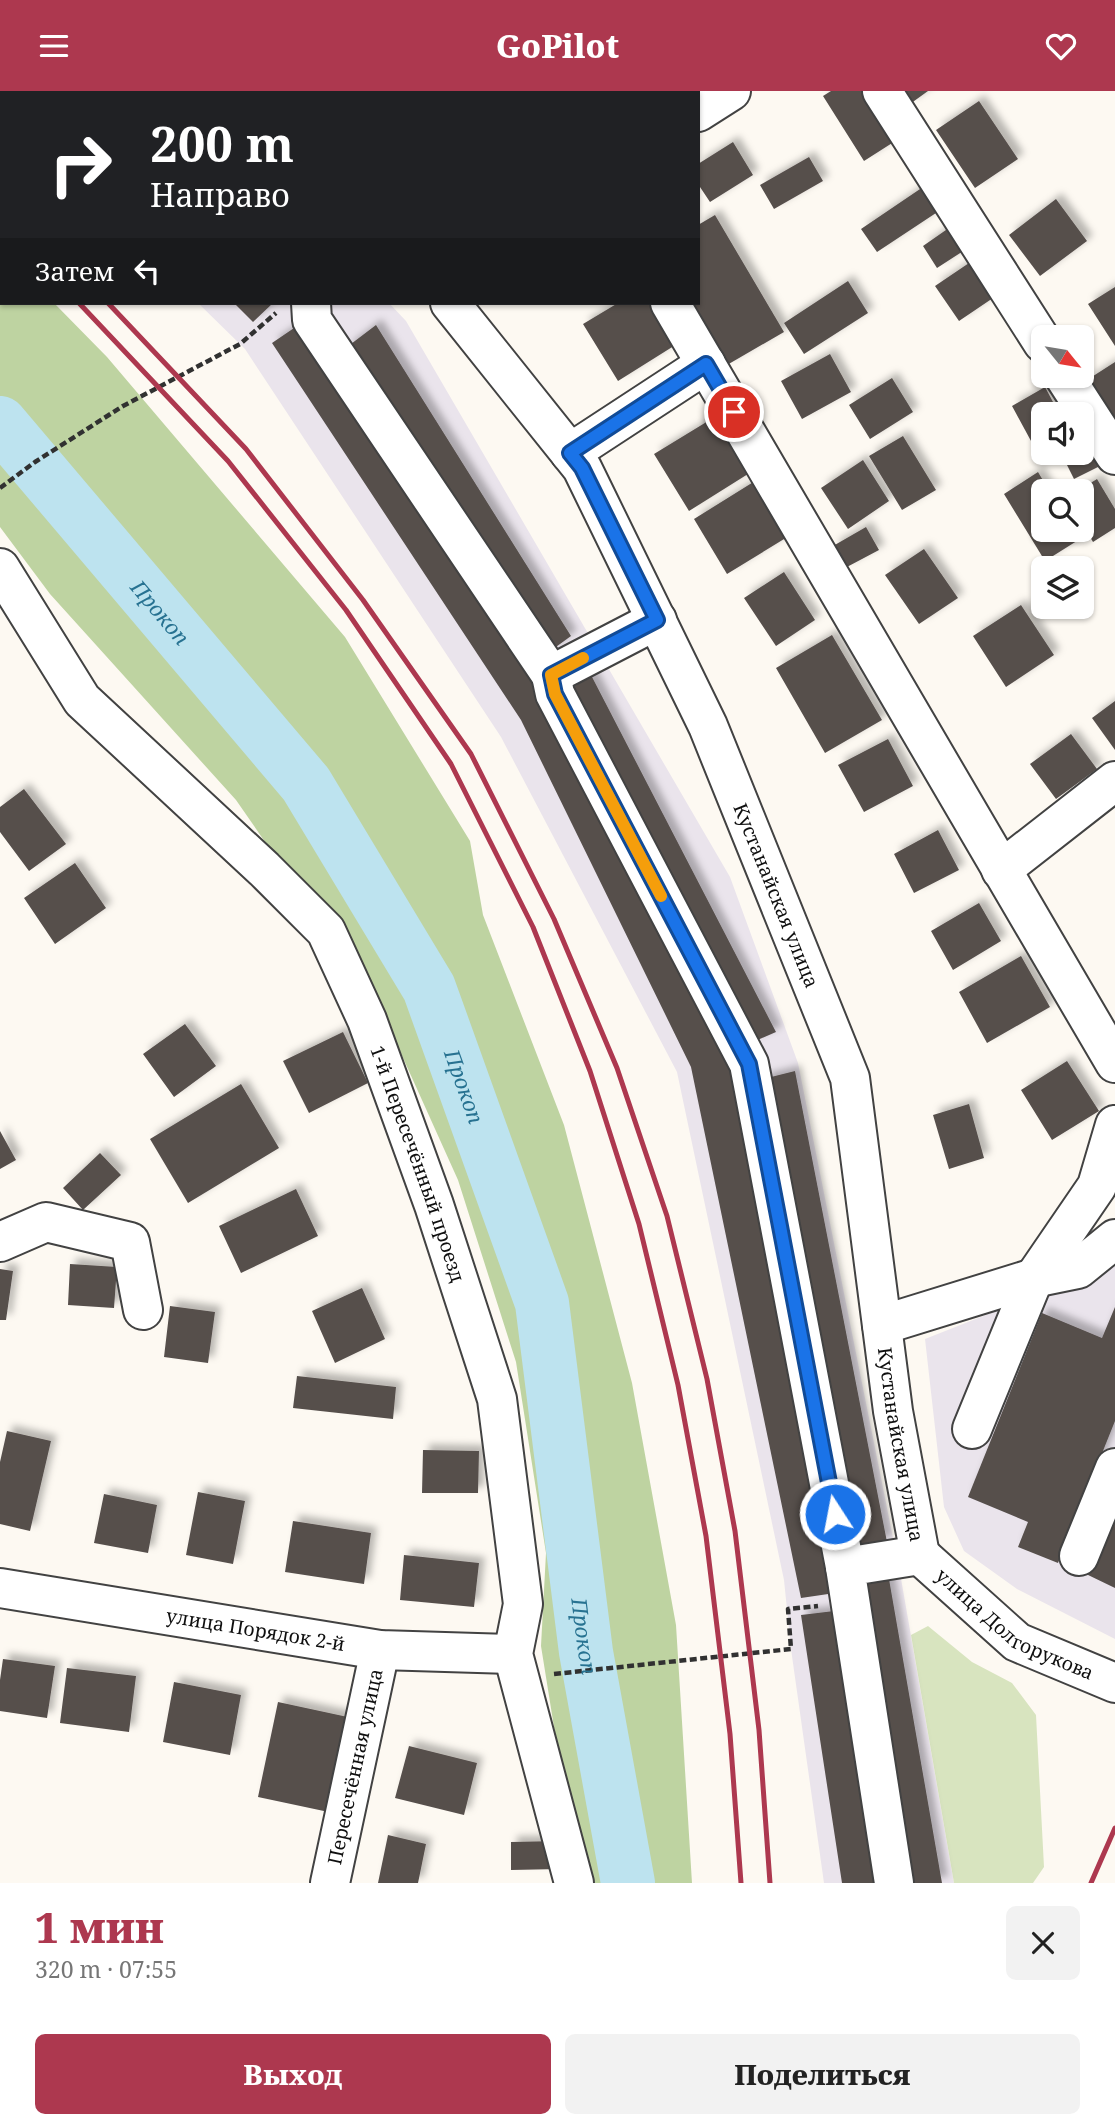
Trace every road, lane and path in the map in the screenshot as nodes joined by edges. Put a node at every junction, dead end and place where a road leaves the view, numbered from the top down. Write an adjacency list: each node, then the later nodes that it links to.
1 (731, 91): 3 (street)
2 (881, 91): 7 (street)
3 (700, 111)
4 (452, 305): 10 (street, Кустанайская улица)
5 (671, 305): 8 (street)
6 (310, 310): 12 (path); 15 (street)
7 (1031, 325)
8 (706, 364): 10 (street); 17 (street)
9 (1072, 389): 11 (street)
10 (570, 453): 14 (street, Кустанайская улица)
11 (1115, 455)
12 (0, 488)
13 (0, 568): 32 (street, 1-й Пересечённый проезд)
14 (657, 620): 15 (street); 24 (street, Кустанайская улица)
15 (551, 675): 29 (street)
16 (1115, 781): 17 (street)
17 (1001, 870): 18 (street)
18 (1115, 1063)
19 (1115, 1125): 22 (street)
20 (1115, 1239): 22 (street)
21 (0, 1242): 23 (street)
22 (1034, 1278): 24 (street); 25 (street)
23 (144, 1310)
24 (882, 1325): 27 (street, Кустанайская улица)
25 (972, 1429)
26 (1115, 1468): 28 (street)
27 (920, 1555): 29 (street); 34 (street, улица Долгорукова)
28 (1079, 1556)
29 (848, 1585): 33 (path); 37 (street)
30 (0, 1588): 31 (street, улица Порядок 2-й)
31 (380, 1650): 32 (street, улица Порядок 2-й); 35 (street, Пересечённая улица)
32 (513, 1654): 36 (street, 1-й Пересечённый проезд)
33 (546, 1675)
34 (1115, 1683)
35 (330, 1883)
36 (574, 1883)
37 (894, 1883)

